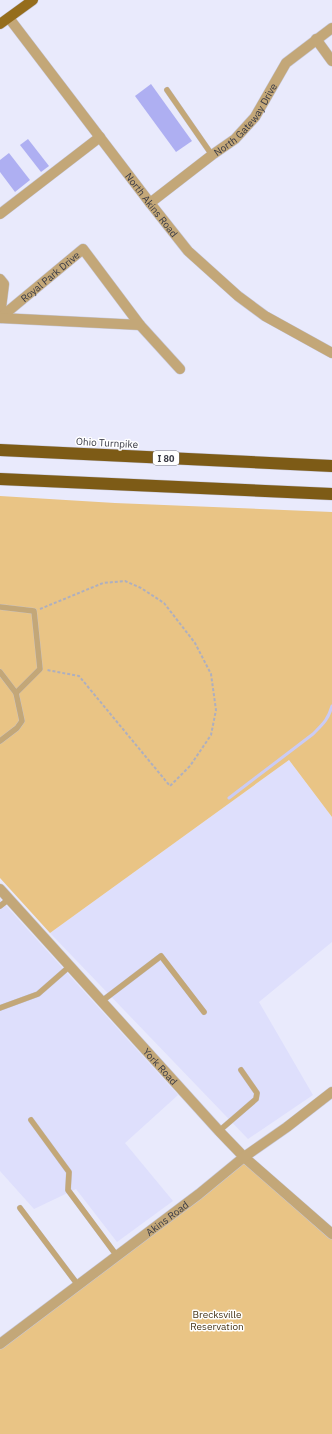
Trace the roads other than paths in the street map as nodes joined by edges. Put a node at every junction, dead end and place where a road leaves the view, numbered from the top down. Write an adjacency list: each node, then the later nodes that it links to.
1 (33, 0): 2 (main road)
2 (9, 18): 3 (main road); 8 (street, North Akins Road)
3 (0, 24)
4 (332, 28): 5 (street, North Gateway Drive)
5 (316, 39): 6 (street); 9 (street, North Gateway Drive)
6 (332, 61)
7 (167, 90): 9 (lane)
8 (100, 137): 10 (street, North Akins Road); 11 (street)
9 (212, 155): 10 (street, North Gateway Drive)
10 (150, 203): 15 (street, North Akins Road)
11 (0, 214)
12 (0, 279): 13 (street)
13 (0, 317): 14 (street); 14 (street, Royal Park Drive)
14 (140, 325): 16 (street, Royal Park Drive)
15 (332, 353)
16 (180, 369)
17 (0, 450): 18 (highway, Ohio Turnpike / I 80)
18 (332, 466)
19 (0, 479): 20 (highway)
20 (332, 494)
21 (0, 607): 23 (lane)
22 (0, 672): 23 (lane)
23 (16, 693): 24 (lane)
24 (0, 742)
25 (0, 889): 26 (street, York Road)
26 (9, 899): 27 (lane); 28 (street, York Road)
27 (0, 906)
28 (70, 966): 29 (street, York Road); 30 (lane)
29 (102, 1001): 31 (lane); 35 (street, York Road)
30 (0, 1008)
31 (204, 1012)
32 (241, 1070): 35 (lane)
33 (332, 1092): 36 (street, Akins Road)
34 (30, 1120): 39 (lane)
35 (219, 1131): 36 (street, York Road)
36 (244, 1157): 38 (street, York Road); 39 (street, Akins Road)
37 (20, 1208): 40 (lane)
38 (332, 1234)
39 (117, 1256): 40 (street, Akins Road)
40 (78, 1285): 41 (street, Akins Road)
41 (0, 1344)

